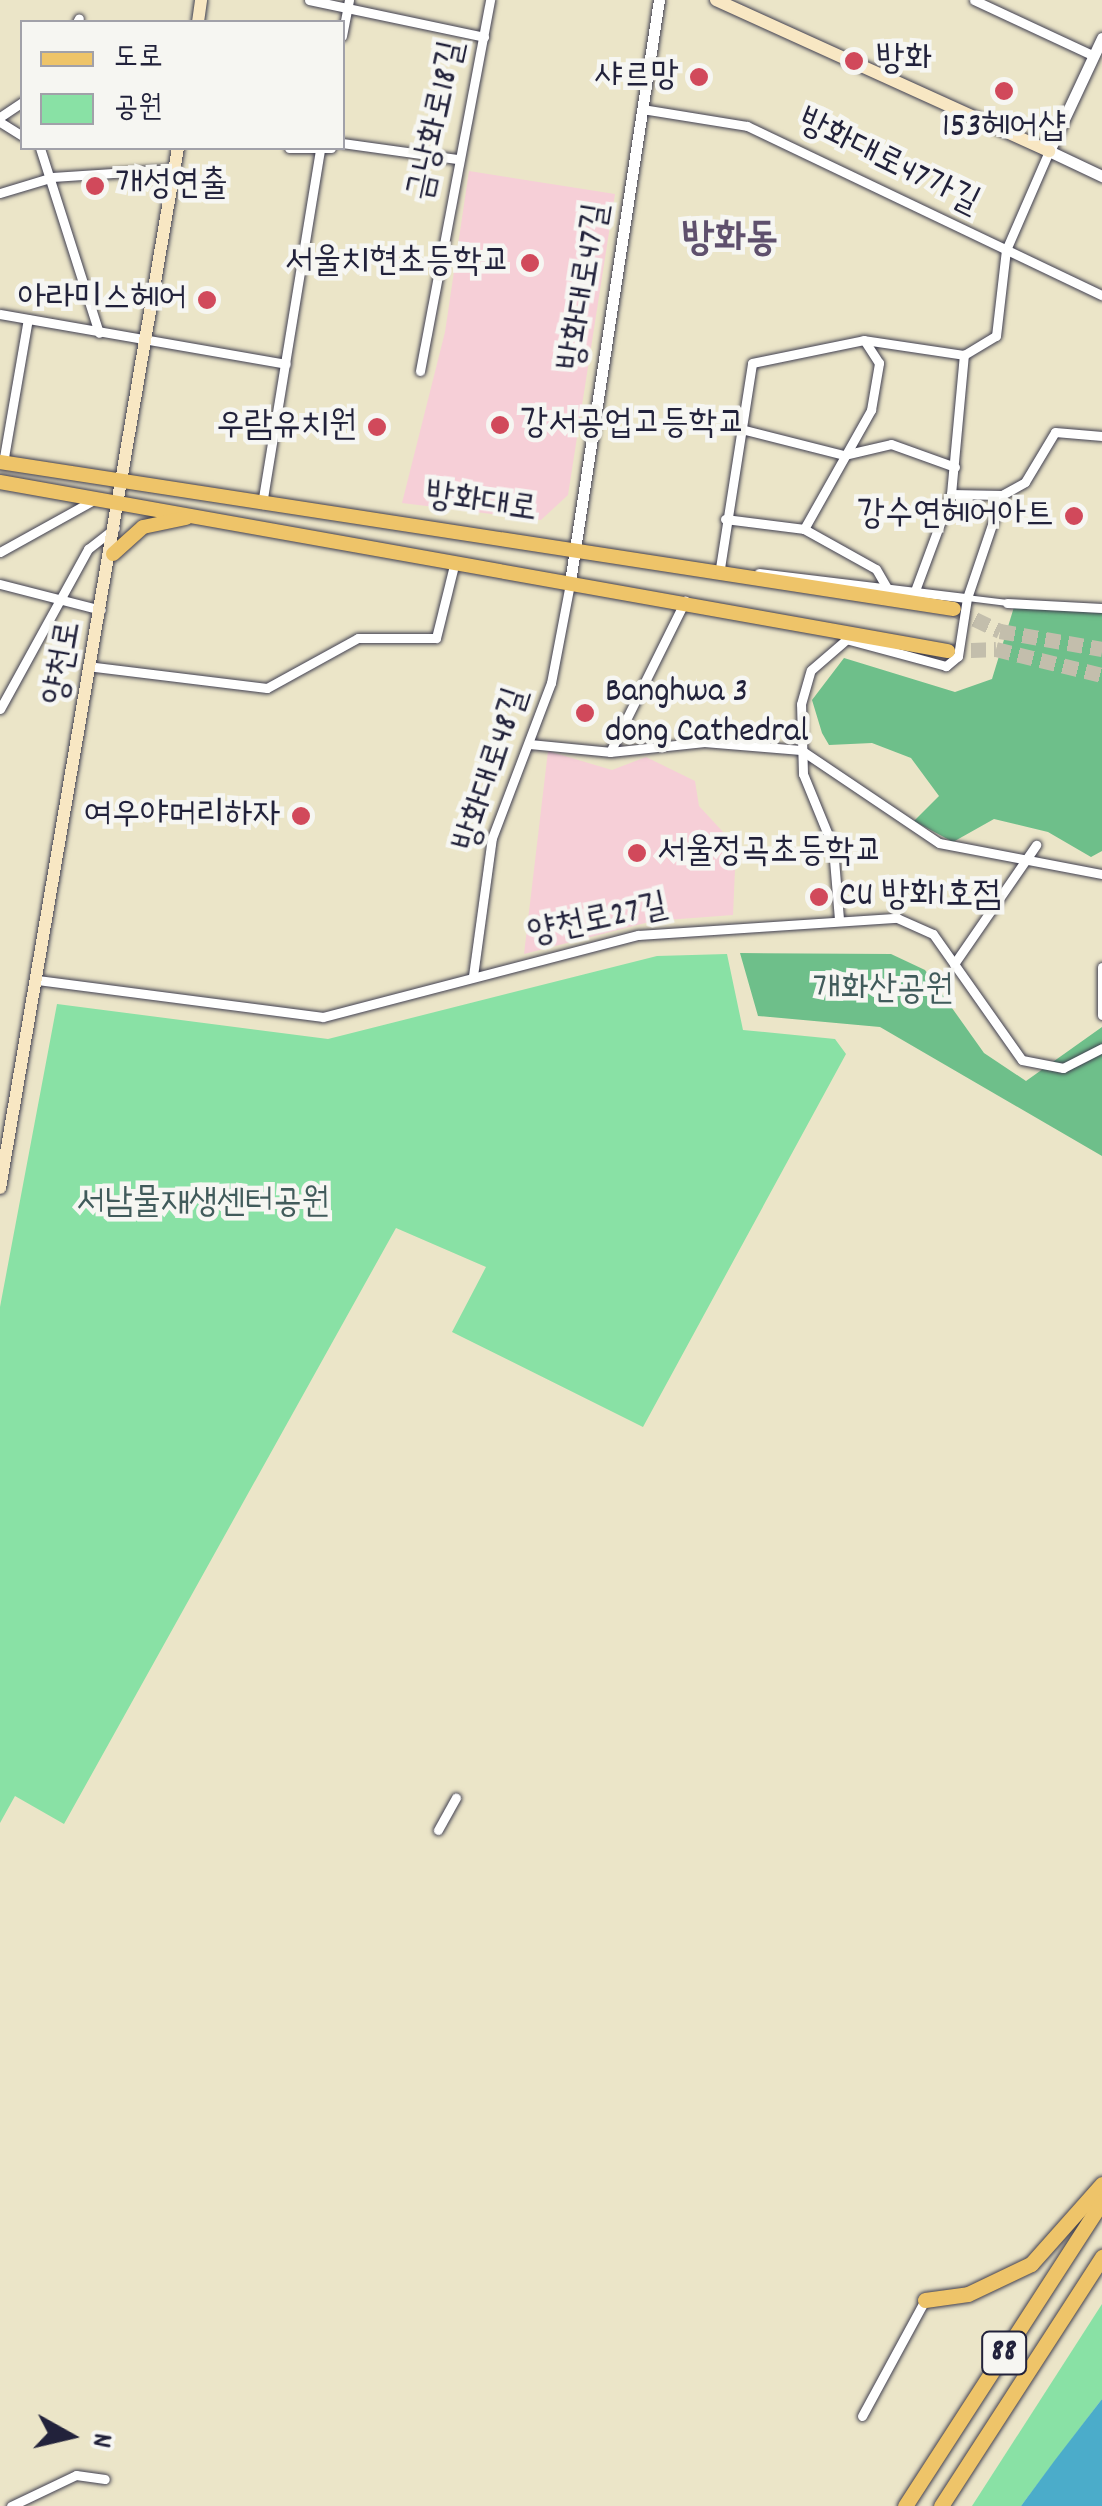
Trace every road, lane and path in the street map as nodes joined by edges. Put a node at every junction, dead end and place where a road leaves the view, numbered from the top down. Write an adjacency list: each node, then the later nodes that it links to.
1 (309, 0): 7 (street)
2 (350, 0): 7 (street)
3 (490, 0): 9 (street, 금낭화로18길)
4 (658, 0): 13 (street, 방화대로47길)
5 (716, 0): 19 (main road)
6 (974, 0): 11 (street)
7 (347, 13): 8 (street); 9 (street)
8 (345, 22)
9 (484, 37): 20 (street, 금낭화로18길)
10 (1102, 38): 11 (street)
11 (1094, 56): 19 (street)
12 (20, 104): 14 (street)
13 (642, 109): 25 (street, 방화대로47가길); 51 (street, 방화대로47길)
14 (0, 120)
15 (345, 143): 20 (street)
16 (41, 150): 23 (street)
17 (178, 150): 21 (main road, 양천로)
18 (320, 150): 33 (street)
19 (1048, 151): 22 (street); 25 (street)
20 (457, 159): 34 (street, 금낭화로18길)
21 (173, 168): 23 (street); 31 (main road, 양천로)
22 (1102, 176)
23 (53, 177): 24 (street); 29 (street)
24 (0, 194)
25 (1006, 250): 26 (street, 방화대로47가길); 32 (street)
26 (1102, 295)
27 (0, 314): 28 (street)
28 (28, 320): 29 (street); 38 (street)
29 (99, 333): 31 (street)
30 (864, 340): 32 (street); 35 (street); 37 (street)
31 (142, 341): 33 (street); 40 (main road, 양천로)
32 (964, 355): 39 (street)
33 (286, 364): 46 (street)
34 (420, 371)
35 (741, 429): 37 (street); 48 (street)
36 (1102, 436): 43 (street)
37 (844, 455): 39 (street); 50 (street)
38 (2, 462): 40 (main road, 방화대로)
39 (955, 467): 42 (street)
40 (118, 481): 45 (main road, 양천로); 46 (main road, 방화대로)
41 (0, 484): 44 (main road, 방화대로)
42 (951, 494): 43 (street); 60 (street)
43 (1002, 495): 61 (street)
44 (97, 498): 45 (main road, 방화대로); 52 (street)
45 (116, 503): 47 (main road, 방화대로); 49 (main road, 양천로)
46 (262, 504): 51 (main road, 방화대로)
47 (195, 516): 53 (main road); 54 (main road, 방화대로)
48 (725, 519): 50 (street); 55 (street)
49 (116, 527): 53 (main road, 양천로); 62 (street)
50 (804, 529): 59 (street)
51 (574, 547): 55 (main road, 방화대로); 57 (street, 방화대로47길)
52 (0, 552)
53 (113, 554): 67 (main road, 양천로)
54 (454, 565): 57 (main road, 방화대로); 71 (street)
55 (720, 568): 56 (main road, 방화대로)
56 (741, 571): 59 (street); 66 (main road, 방화대로)
57 (570, 582): 63 (main road, 방화대로); 73 (street, 방화대로48길)
58 (0, 584): 62 (street)
59 (888, 590): 60 (street)
60 (913, 596): 61 (street)
61 (967, 598): 64 (street); 69 (street)
62 (60, 602): 67 (street); 72 (street)
63 (685, 602): 68 (main road, 방화대로); 75 (street)
64 (1007, 602): 65 (street)
65 (1102, 608)
66 (954, 609)
67 (104, 611): 71 (main road, 양천로)
68 (739, 612): 69 (street); 70 (main road, 방화대로)
69 (846, 639): 74 (street)
70 (948, 651)
71 (95, 667): 83 (main road, 양천로)
72 (0, 709)
73 (529, 744): 75 (street); 82 (street, 방화대로48길)
74 (801, 750): 75 (street); 77 (street); 79 (street)
75 (610, 752)
76 (1036, 845): 77 (street)
77 (1028, 859): 78 (street); 80 (street)
78 (1102, 874)
79 (840, 919): 80 (street, 양천로27길); 82 (street, 양천로27길)
80 (954, 964): 85 (street, 양천로27길)
81 (1102, 967): 84 (street)
82 (473, 976): 83 (street, 양천로27길)
83 (38, 980): 86 (main road, 양천로)
84 (1102, 1015)
85 (1102, 1048)
86 (0, 1188)
87 (456, 1798): 88 (street)
88 (438, 1830)
89 (1102, 2184): 92 (highway)
90 (1102, 2201): 96 (highway, 88)
91 (1102, 2257): 97 (highway, 88)
92 (925, 2300): 93 (street)
93 (862, 2416)
94 (105, 2480): 95 (street)
95 (11, 2506)
96 (906, 2506)
97 (941, 2506)

